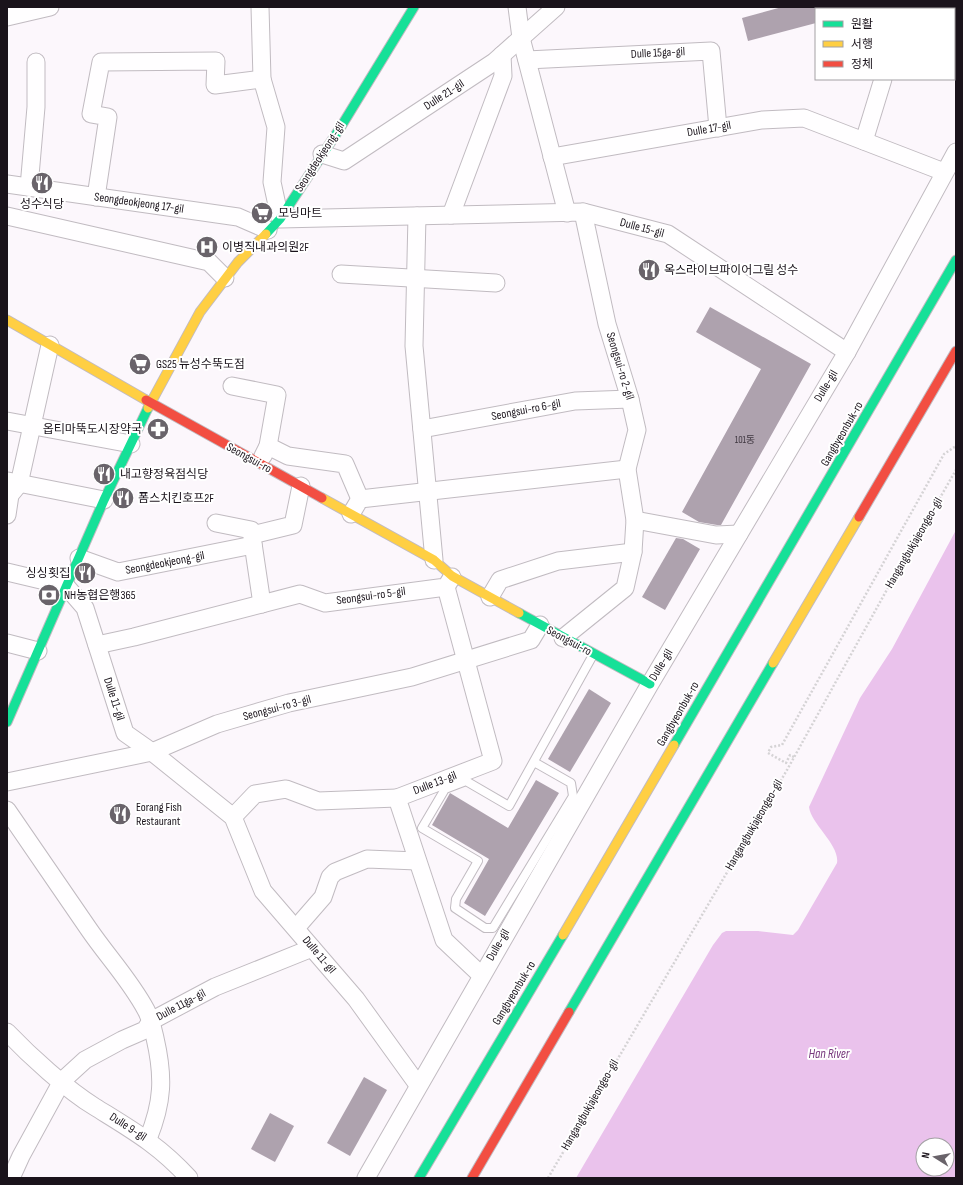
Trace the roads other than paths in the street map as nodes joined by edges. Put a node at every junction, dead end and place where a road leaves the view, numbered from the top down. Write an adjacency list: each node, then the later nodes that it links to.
1 (50, 7): 6 (street)
2 (260, 7): 11 (street)
3 (414, 7): 16 (main road, Seongdeokjeong-gil)
4 (517, 7): 7 (street)
5 (556, 7): 7 (street, Dulle 21-gil)
6 (7, 17)
7 (521, 38): 8 (street, Dulle 21-gil); 9 (street)
8 (502, 56): 16 (street, Dulle 21-gil); 23 (street)
9 (527, 60): 13 (street, Dulle 15ga-gil); 17 (street)
10 (36, 62): 20 (street)
11 (262, 79): 21 (street); 26 (street)
12 (882, 80): 14 (street)
13 (718, 128): 14 (street, Dulle 17-gil); 17 (street, Dulle 17-gil)
14 (864, 141): 18 (street, Dulle 17-gil)
15 (956, 152): 18 (street, Dulle-gil)
16 (322, 154): 26 (main road, Seongdeokjeong-gil)
17 (552, 157): 22 (street)
18 (944, 172): 35 (street, Dulle-gil)
19 (7, 184): 20 (street, Seongdeokjeong 17-gil)
20 (30, 187): 21 (street, Seongdeokjeong 17-gil)
21 (96, 197): 26 (street, Seongdeokjeong 17-gil)
22 (575, 213): 23 (street, Dulle 15-gil); 35 (street, Dulle 15-gil); 39 (street, Seongsui-ro 2-gil)
23 (451, 215): 25 (street, Dulle 15-gil)
24 (7, 216): 30 (street)
25 (417, 216): 26 (street, Dulle 15-gil); 29 (street)
26 (274, 225): 30 (main road, Seongdeokjeong-gil)
27 (955, 256): 94 (main road, Gangbyeonbuk-ro)
28 (341, 274): 29 (street)
29 (415, 277): 31 (street); 43 (street)
30 (226, 278): 40 (main road, Seongdeokjeong-gil)
31 (496, 283)
32 (7, 320): 33 (main road, Seongsui-ro)
33 (50, 345): 40 (main road, Seongsui-ro); 42 (street)
34 (956, 351): 38 (main road)
35 (847, 352): 57 (street, Dulle-gil)
36 (956, 371): 38 (main road)
37 (232, 386): 45 (street)
38 (930, 397): 95 (main road)
39 (630, 399): 43 (street, Seongsui-ro 6-gil); 47 (street, Seongsui-ro 2-gil)
40 (151, 403): 44 (main road, Seongdeokjeong-gil); 46 (main road, Seongsui-ro)
41 (7, 421): 42 (street)
42 (32, 426): 44 (street); 48 (street)
43 (422, 429): 50 (street)
44 (131, 444): 51 (main road, Seongdeokjeong-gil)
45 (268, 446): 46 (street); 52 (street)
46 (258, 463): 49 (main road, Seongsui-ro)
47 (628, 469): 50 (street); 55 (street, Seongsui-ro 2-gil)
48 (13, 482): 51 (street); 54 (street)
49 (301, 486): 53 (main road, Seongsui-ro); 58 (street)
50 (429, 491): 52 (street); 61 (street)
51 (104, 500): 60 (main road, Seongdeokjeong-gil)
52 (360, 500): 53 (street)
53 (352, 514): 61 (main road, Seongsui-ro)
54 (7, 515)
55 (635, 520): 57 (street); 59 (street, Seongsui-ro 2-gil)
56 (216, 523): 58 (street)
57 (739, 534): 74 (street, Dulle-gil)
58 (252, 540): 60 (street, Seongdeokjeong-gil); 66 (street)
59 (633, 552): 65 (street); 68 (street, Seongsui-ro 2-gil)
60 (79, 558): 64 (main road, Seongdeokjeong-gil)
61 (434, 560): 63 (main road, Seongsui-ro)
62 (7, 572): 64 (street)
63 (449, 581): 65 (main road, Seongsui-ro); 66 (street, Seongsui-ro 5-gil); 73 (street, Dulle 13-gil)
64 (66, 586): 70 (street, Dulle 11-gil); 71 (main road, Seongdeokjeong-gil)
65 (490, 597): 67 (main road, Seongsui-ro)
66 (262, 604): 70 (street, Seongsui-ro 5-gil)
67 (540, 625): 68 (main road, Seongsui-ro); 73 (street, Seongsui-ro 3-gil)
68 (563, 638): 72 (main road, Seongsui-ro)
69 (7, 643): 71 (street)
70 (97, 645): 76 (street, Dulle 11-gil)
71 (38, 651): 75 (main road, Seongdeokjeong-gil)
72 (593, 654): 74 (main road, Seongsui-ro); 77 (lane)
73 (466, 661): 76 (street, Seongsui-ro 3-gil); 79 (street, Dulle 13-gil)
74 (650, 684): 85 (street, Dulle-gil)
75 (7, 722)
76 (152, 752): 78 (street, Seongsui-ro 3-gil); 81 (street, Dulle 11-gil)
77 (534, 762): 77 (lane)
78 (7, 782)
79 (397, 798): 81 (street); 82 (street)
80 (7, 810): 86 (street)
81 (233, 817): 83 (street, Dulle 11-gil)
82 (417, 861): 83 (street); 85 (street)
83 (296, 928): 84 (street, Dulle 11-gil)
84 (312, 948): 86 (street, Dulle 11ga-gil); 89 (street, Dulle 11-gil)
85 (481, 976): 89 (street, Dulle-gil)
86 (151, 1022): 88 (street, Dulle 11ga-gil); 90 (street)
87 (7, 1032): 88 (street, Dulle 9-gil)
88 (62, 1081): 90 (street, Dulle 9-gil); 91 (street)
89 (418, 1085): 93 (street, Dulle-gil)
90 (148, 1139): 92 (street, Dulle 9-gil)
91 (11, 1178)
92 (189, 1178)
93 (366, 1178)
94 (419, 1178)
95 (472, 1178)

